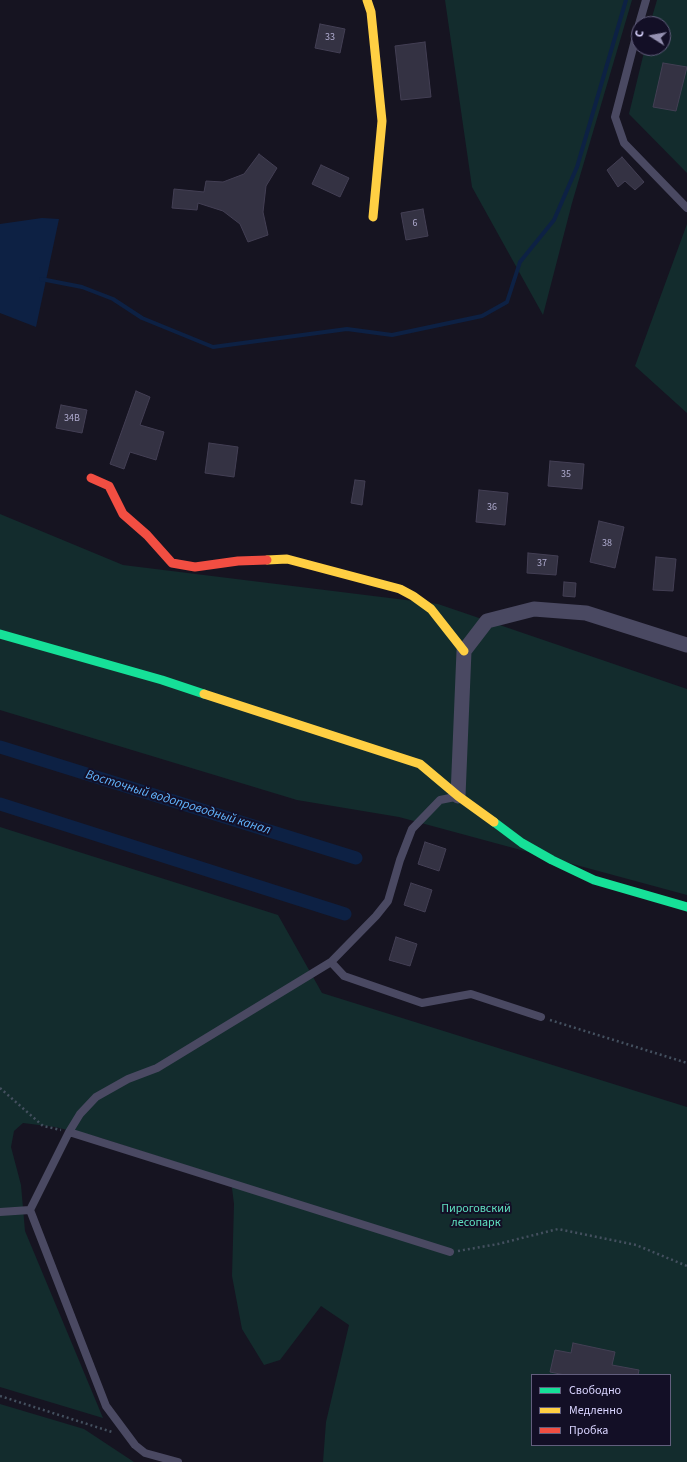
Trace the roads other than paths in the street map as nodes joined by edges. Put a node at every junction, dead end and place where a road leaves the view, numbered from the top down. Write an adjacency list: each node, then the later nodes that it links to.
1 (367, 0): 6 (street)
2 (646, 0): 3 (lane)
3 (641, 16)
4 (631, 55): 5 (lane)
5 (687, 208)
6 (373, 217)
7 (92, 478): 10 (street)
8 (0, 634): 11 (street)
9 (687, 645): 10 (street)
10 (464, 651): 11 (street)
11 (458, 796): 12 (street); 13 (lane)
12 (687, 907)
13 (331, 962): 14 (lane); 15 (lane)
14 (541, 1017)
15 (69, 1132): 16 (lane); 18 (lane)
16 (30, 1210): 17 (lane); 19 (lane)
17 (0, 1212)
18 (450, 1252)
19 (178, 1462)

